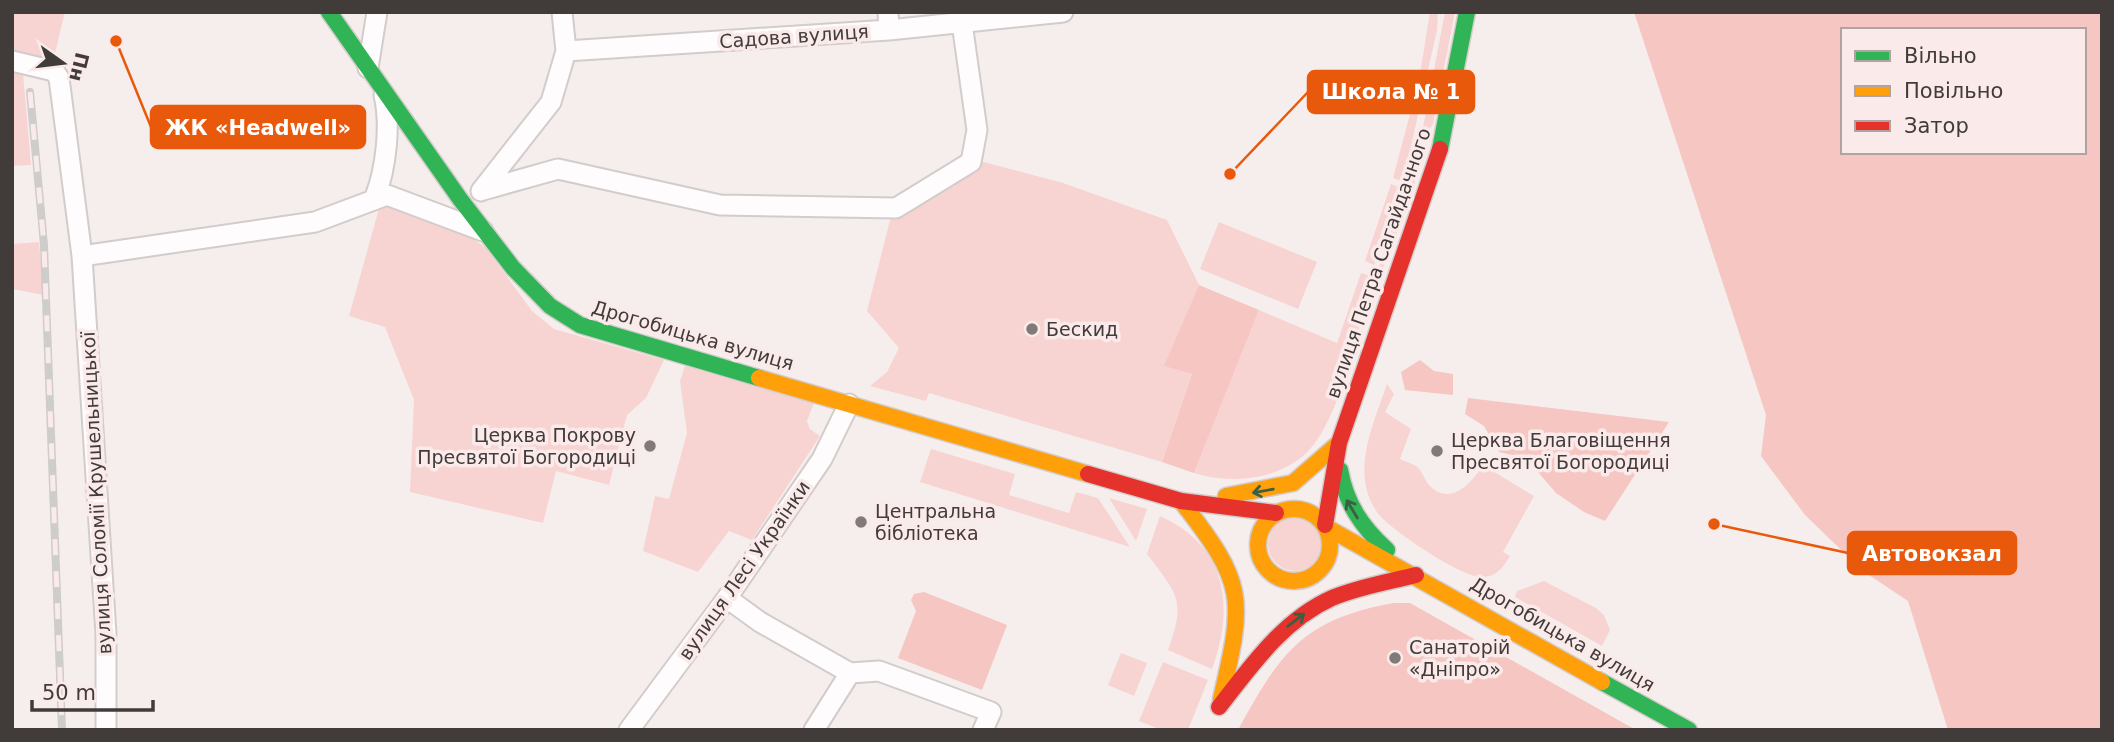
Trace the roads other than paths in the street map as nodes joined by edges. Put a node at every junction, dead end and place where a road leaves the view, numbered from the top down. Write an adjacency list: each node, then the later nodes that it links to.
1 (329, 12): 10 (street, Дрогобицька вулиця)
2 (377, 12): 10 (street)
3 (562, 12): 8 (street)
4 (1063, 12): 7 (street, Садова вулиця)
5 (1467, 12): 18 (street, вулиця Петра Сагайдачного)
6 (889, 21): 7 (street, Садова вулиця); 8 (street, Садова вулиця)
7 (962, 23): 12 (street)
8 (566, 51): 12 (street)
9 (12, 61): 16 (street, вулиця Соломії Крушельницької)
10 (368, 68): 11 (street, Дрогобицька вулиця)
11 (383, 91): 13 (street); 14 (street, Дрогобицька вулиця)
12 (483, 190): 14 (street)
13 (375, 197): 15 (street); 16 (street)
14 (466, 207): 15 (street, Дрогобицька вулиця)
15 (485, 231): 17 (street, Дрогобицька вулиця)
16 (82, 256): 34 (street, вулиця Соломії Крушельницької)
17 (849, 404): 19 (street, Дрогобицька вулиця); 28 (street, вулиця Лесі Українки)
18 (1339, 443): 19 (street, one-way to 19); 20 (street); 21 (street); 25 (street, one-way to 18)
19 (1181, 501): 20 (street); 22 (street); 33 (street)
20 (1280, 511): 21 (street); 24 (street)
21 (1326, 526): 25 (street); 26 (street)
22 (1224, 534)
23 (1245, 551): 24 (street)
24 (1267, 568): 26 (street); 27 (street)
25 (1416, 575): 26 (street); 33 (street, one-way to 25); 38 (street, Дрогобицька вулиця)
26 (1308, 578): 29 (street)
27 (1259, 591)
28 (727, 598): 32 (street); 35 (street, вулиця Лесі Українки)
29 (1288, 600)
30 (1251, 613): 33 (street)
31 (1270, 621): 33 (street)
32 (850, 673): 36 (street); 37 (street)
33 (1216, 713)
34 (107, 730)
35 (629, 730)
36 (814, 730)
37 (984, 730)
38 (1689, 730)

